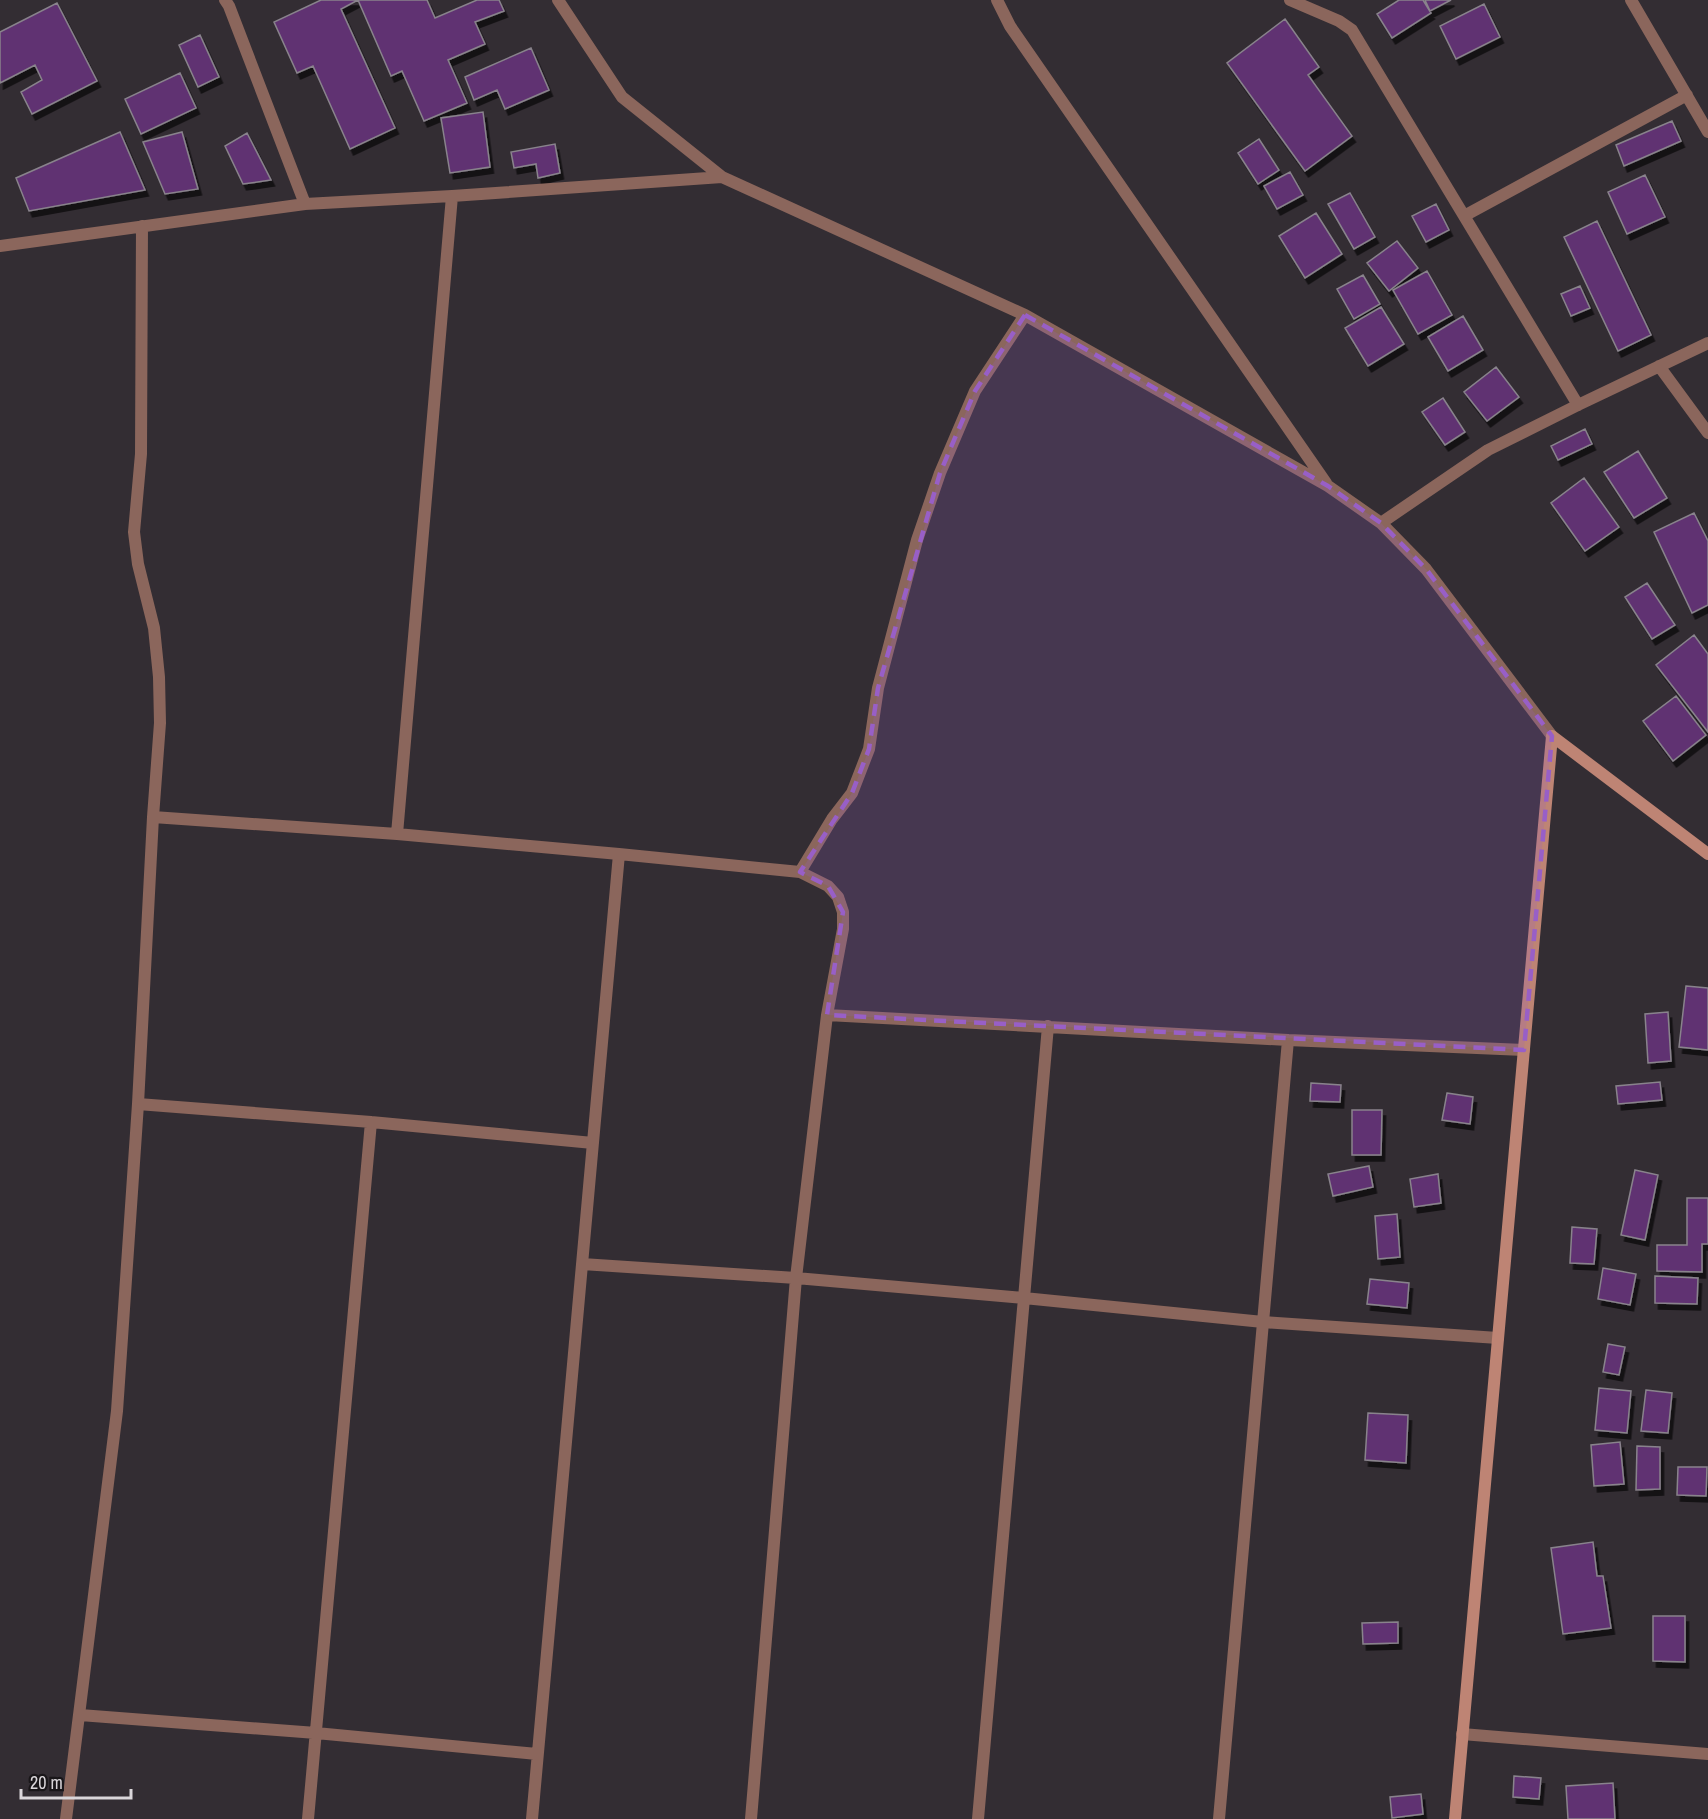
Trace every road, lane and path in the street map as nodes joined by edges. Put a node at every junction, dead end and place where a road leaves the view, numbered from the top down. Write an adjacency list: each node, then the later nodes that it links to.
1 (225, 0): 10 (street)
2 (558, 0): 8 (street)
3 (997, 0): 19 (street)
4 (1290, 0): 11 (street)
5 (1630, 0): 6 (street)
6 (1687, 95): 7 (street); 11 (street)
7 (1708, 132)
8 (722, 177): 9 (street); 14 (street)
9 (452, 196): 10 (street); 23 (street)
10 (305, 204): 12 (street)
11 (1464, 216): 17 (street)
12 (142, 226): 13 (street); 22 (street)
13 (0, 246)
14 (1025, 315): 19 (street); 26 (street)
15 (1708, 343): 16 (street)
16 (1659, 366): 17 (street); 18 (street)
17 (1578, 405): 20 (street)
18 (1708, 433)
19 (1328, 486): 20 (street)
20 (1381, 523): 21 (street)
21 (1552, 736): 25 (street); 30 (street)
22 (153, 817): 23 (street); 31 (street)
23 (397, 834): 24 (street)
24 (619, 854): 26 (street); 33 (street)
25 (1708, 854)
26 (800, 872): 27 (street)
27 (827, 1015): 28 (street); 35 (street)
28 (1048, 1026): 29 (street); 36 (street)
29 (1288, 1040): 30 (street); 37 (street)
30 (1524, 1050): 38 (street)
31 (138, 1104): 32 (street); 39 (street)
32 (371, 1122): 33 (street); 40 (street)
33 (593, 1143): 34 (street)
34 (582, 1264): 35 (street); 42 (street)
35 (796, 1278): 36 (street); 47 (street)
36 (1024, 1298): 37 (street); 48 (street)
37 (1263, 1322): 38 (street); 49 (street)
38 (1498, 1338): 41 (street)
39 (80, 1715): 40 (street); 44 (street)
40 (316, 1733): 42 (street); 45 (street)
41 (1462, 1734): 43 (street); 50 (street)
42 (537, 1754): 46 (street)
43 (1708, 1754)
44 (66, 1819)
45 (308, 1819)
46 (532, 1819)
47 (751, 1819)
48 (978, 1819)
49 (1219, 1819)
50 (1455, 1819)

